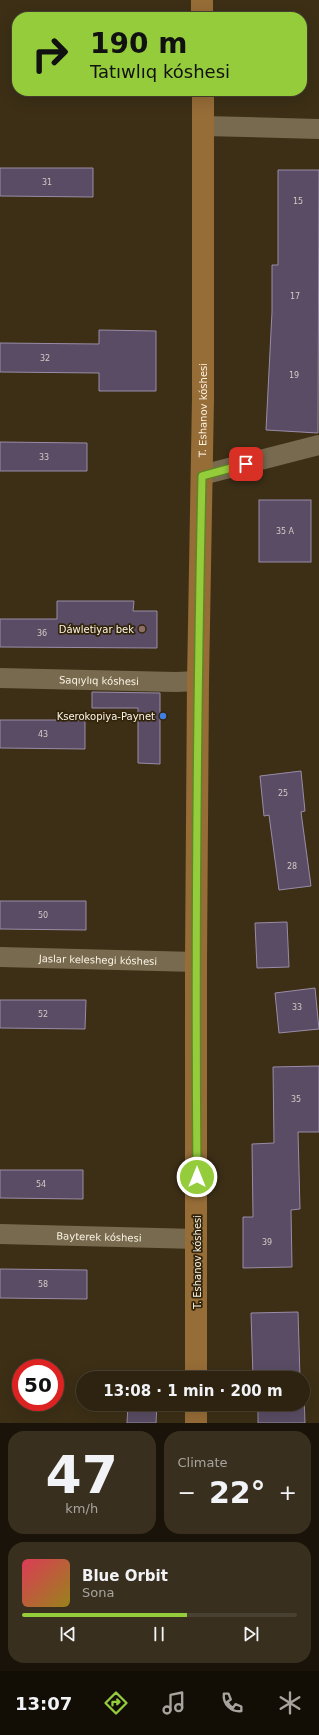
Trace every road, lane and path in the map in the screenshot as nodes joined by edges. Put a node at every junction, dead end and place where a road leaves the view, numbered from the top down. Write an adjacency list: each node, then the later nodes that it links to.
1 (202, 0): 2 (main road)
2 (202, 12)
3 (204, 96): 4 (main road, T. Eshanov kóshesi)
4 (204, 126): 5 (street); 7 (main road, T. Eshanov kóshesi)
5 (319, 129)
6 (319, 445): 7 (street)
7 (202, 476): 9 (main road, T. Eshanov kóshesi)
8 (0, 678): 9 (street, Saqıylıq kóshesi)
9 (198, 681): 11 (main road, T. Eshanov kóshesi)
10 (0, 957): 11 (street, Jaslar keleshegi kóshesi)
11 (196, 962): 13 (main road, T. Eshanov kóshesi)
12 (0, 1234): 13 (street, Bayterek kóshesi)
13 (197, 1239): 14 (main road, T. Eshanov kóshesi)
14 (196, 1371)
15 (196, 1411): 16 (main road)
16 (196, 1423)

